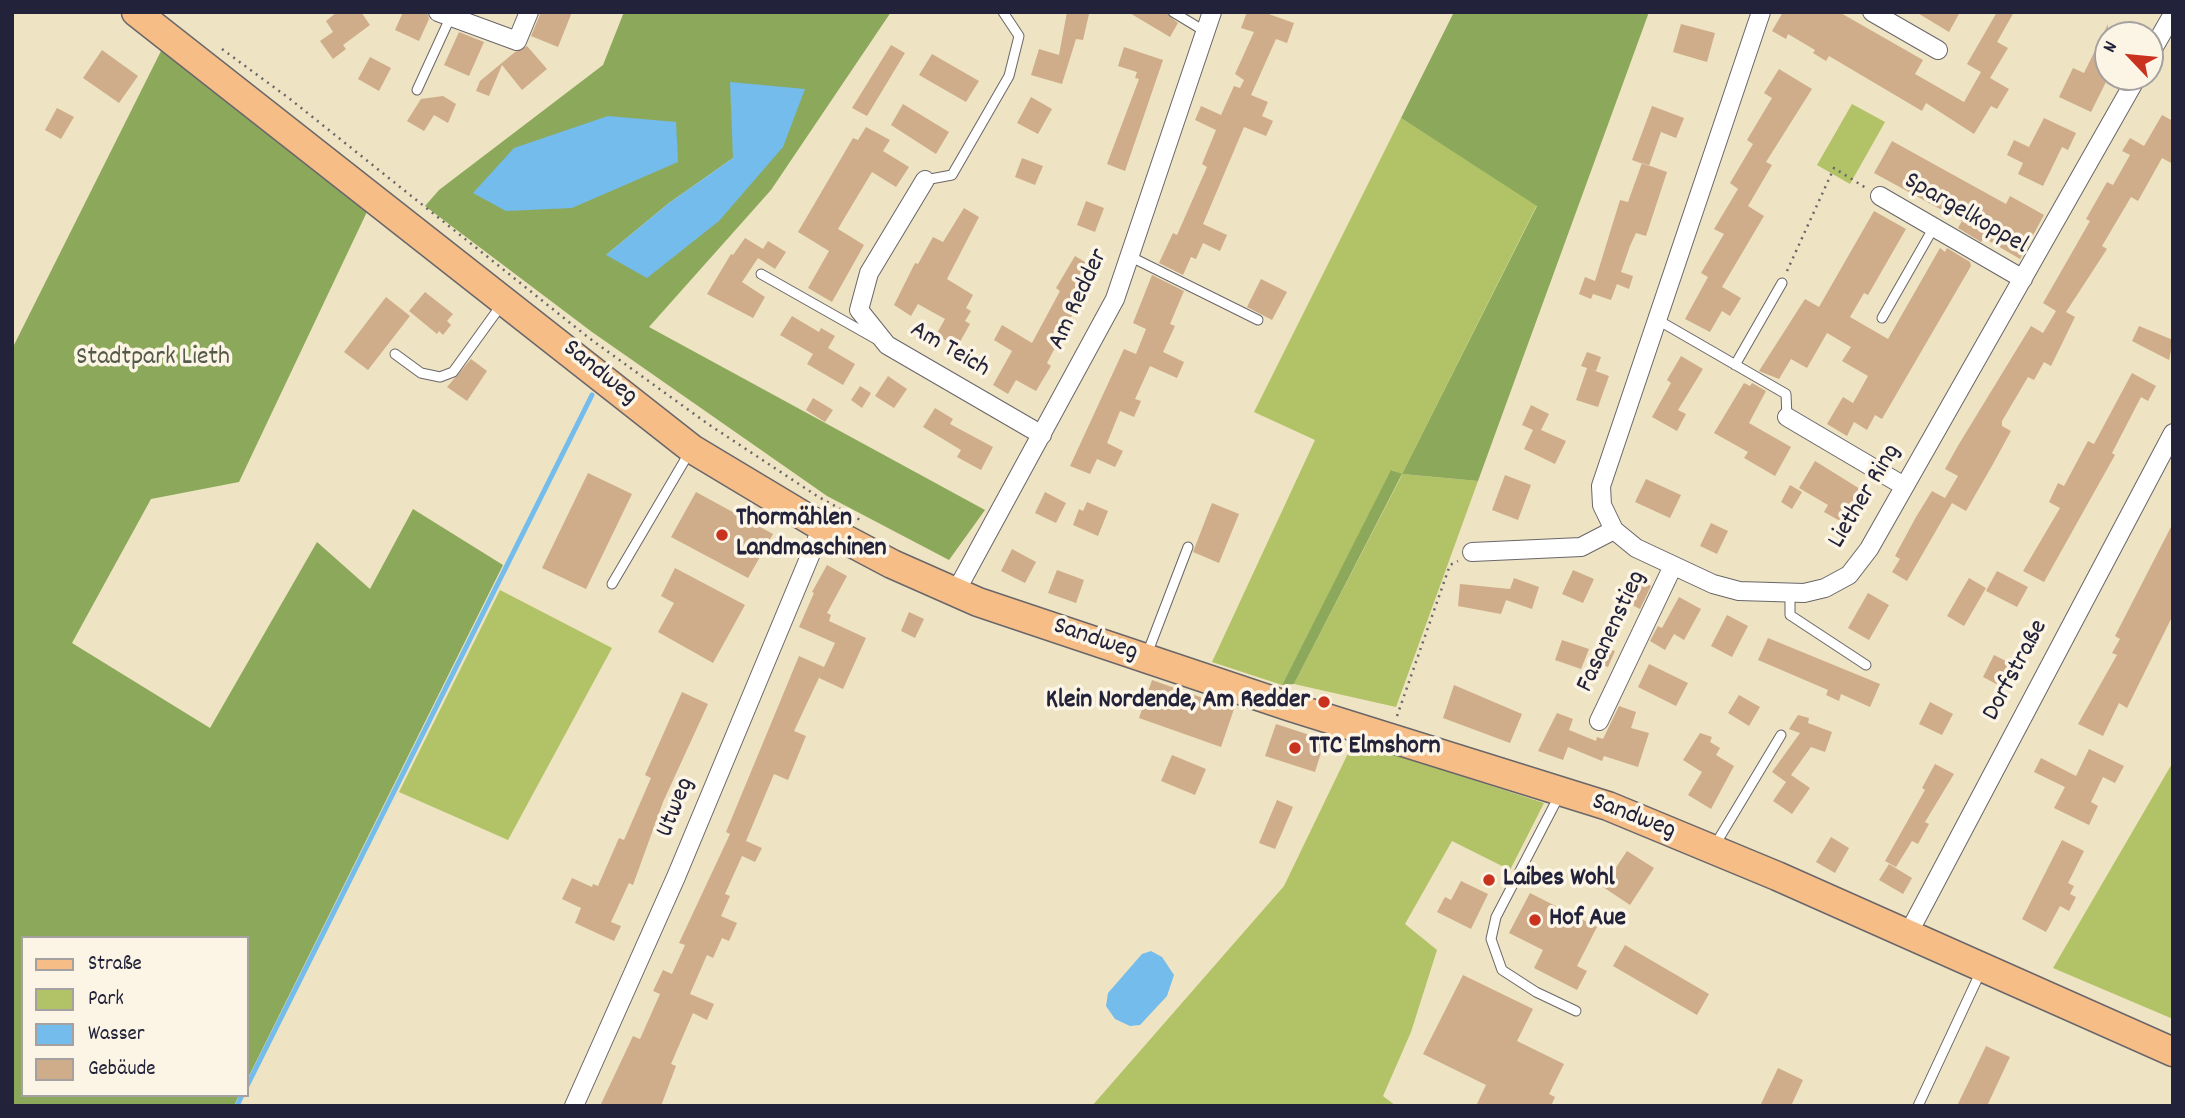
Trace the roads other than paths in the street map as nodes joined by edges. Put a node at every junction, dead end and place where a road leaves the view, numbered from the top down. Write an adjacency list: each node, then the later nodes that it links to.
1 (136, 12): 22 (main road, Sandweg)
2 (529, 12): 9 (street)
3 (1003, 12): 15 (lane)
4 (1173, 12): 11 (lane)
5 (1212, 12): 11 (street, Am Redder)
6 (1761, 12): 24 (street)
7 (1872, 12): 12 (street)
8 (2173, 14): 10 (street)
9 (444, 15): 13 (lane)
10 (2164, 30)
11 (1206, 32): 18 (street, Am Redder)
12 (1938, 50)
13 (417, 90)
14 (2129, 91): 20 (street, Liether Ring)
15 (925, 180): 26 (street, Am Teich)
16 (1880, 196): 17 (street, Spargelkoppel)
17 (1934, 228): 20 (street, Spargelkoppel); 23 (lane)
18 (1129, 256): 25 (lane); 31 (street, Am Redder)
19 (761, 274): 26 (lane)
20 (2023, 279): 33 (street, Liether Ring)
21 (1782, 284): 28 (lane)
22 (505, 300): 27 (lane); 32 (main road, Sandweg)
23 (1882, 318)
24 (1657, 319): 28 (lane); 35 (street)
25 (1258, 320)
26 (887, 345): 31 (street, Am Teich)
27 (395, 354)
28 (1735, 365): 29 (lane)
29 (1787, 417): 33 (street)
30 (2173, 433): 48 (street, Dorfstraße)
31 (1042, 435): 40 (street, Am Redder)
32 (692, 449): 34 (main road, Sandweg); 39 (lane)
33 (1904, 486): 41 (street, Liether Ring)
34 (822, 527): 40 (main road, Sandweg); 52 (street, Utweg)
35 (1614, 530): 37 (street); 38 (street, Liether Ring)
36 (1188, 547): 42 (lane)
37 (1472, 552)
38 (1673, 566): 41 (street, Liether Ring); 44 (street, Fasanenstieg)
39 (612, 584)
40 (955, 593): 42 (main road, Sandweg)
41 (1790, 594): 43 (lane)
42 (1146, 659): 46 (main road, Sandweg)
43 (1866, 665)
44 (1599, 722)
45 (1781, 735): 47 (lane)
46 (1561, 792): 47 (main road, Sandweg); 50 (lane)
47 (1713, 850): 48 (main road, Sandweg)
48 (1908, 934): 49 (main road, Sandweg)
49 (1983, 968): 51 (main road, Sandweg); 53 (lane)
50 (1576, 1011)
51 (2173, 1052)
52 (574, 1106)
53 (1918, 1106)

